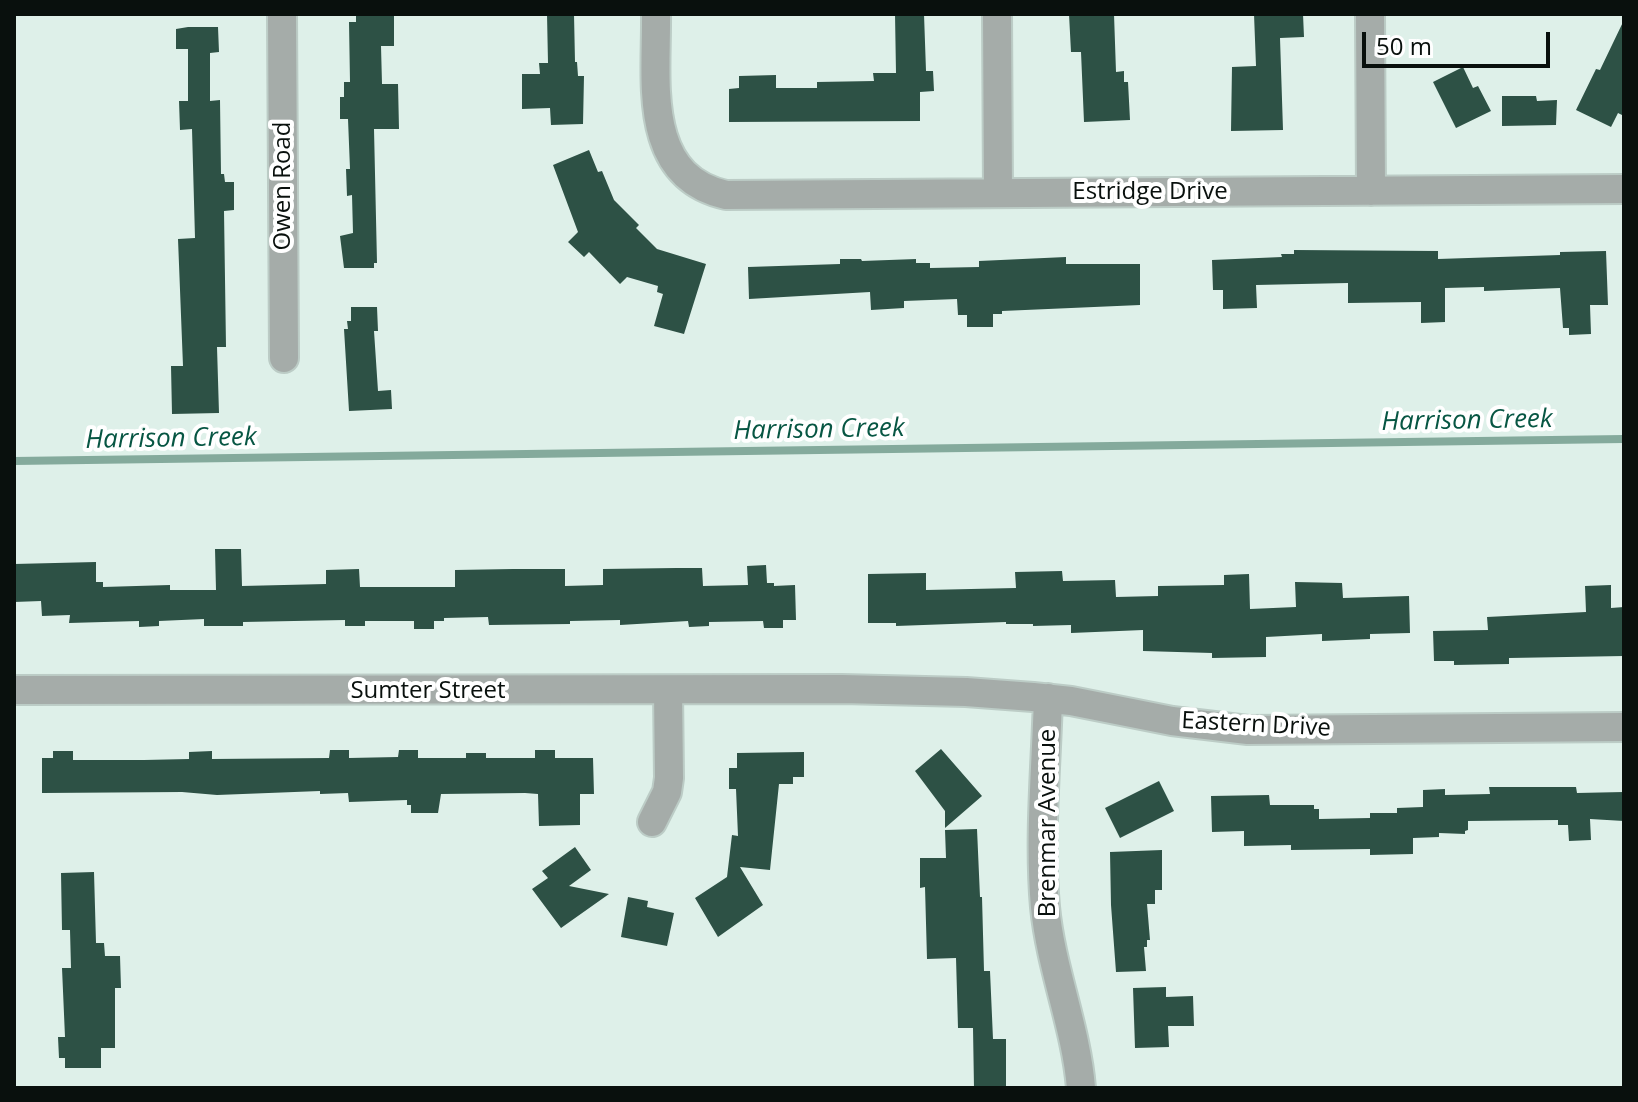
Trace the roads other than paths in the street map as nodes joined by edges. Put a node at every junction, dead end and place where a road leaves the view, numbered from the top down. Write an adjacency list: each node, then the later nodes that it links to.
1 (282, 14): 8 (street, Owen Road)
2 (656, 14): 7 (street, Estridge Drive)
3 (997, 14): 7 (street)
4 (1370, 14): 6 (street)
5 (1624, 189): 6 (street, Estridge Drive)
6 (1371, 191): 7 (street, Estridge Drive)
7 (998, 193)
8 (284, 358)
9 (842, 689): 11 (street, Sumter Street); 12 (street, Eastern Drive)
10 (14, 690): 11 (street, Sumter Street)
11 (668, 691): 14 (street)
12 (1048, 698): 13 (street, Eastern Drive); 15 (street, Brenmar Avenue)
13 (1624, 727)
14 (652, 822)
15 (1081, 1088)

